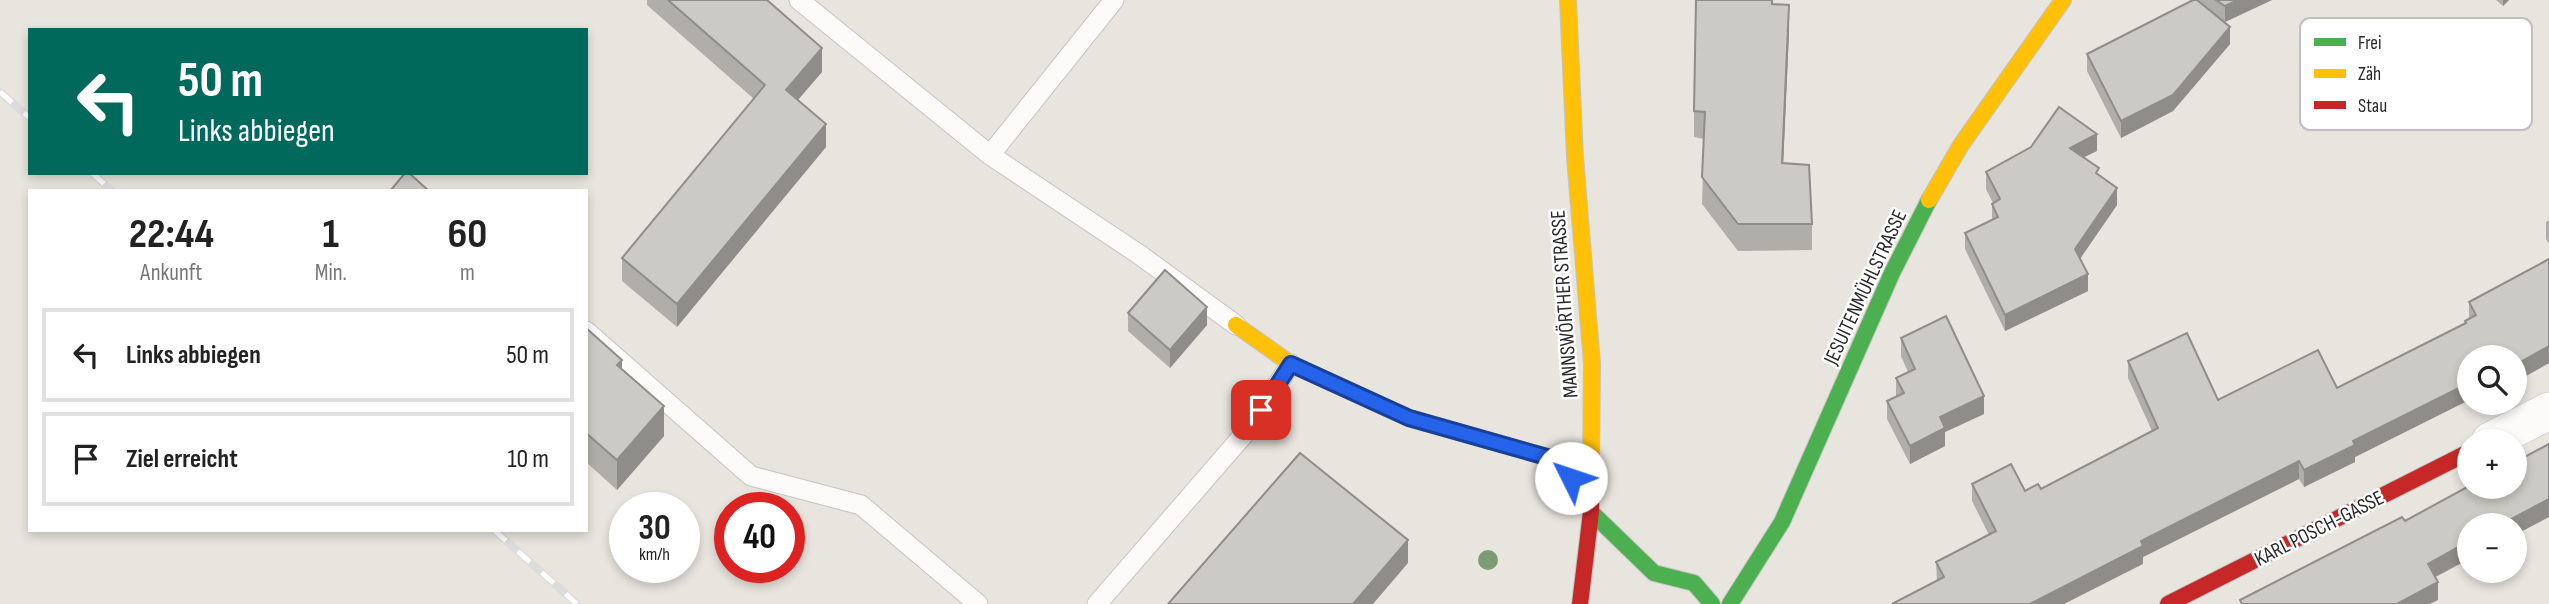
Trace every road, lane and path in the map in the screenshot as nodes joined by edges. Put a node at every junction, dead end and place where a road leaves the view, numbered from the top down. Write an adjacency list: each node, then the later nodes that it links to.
1 (799, 0): 5 (lane)
2 (1114, 0): 5 (lane)
3 (1568, 0): 12 (street, MANNSWÖRTHER STRASSE)
4 (2063, 0): 17 (street, JESUITENMÜHLSTRASSE)
5 (990, 155): 6 (lane)
6 (1236, 325): 8 (street)
7 (588, 333): 13 (lane)
8 (1291, 364): 12 (street); 14 (lane)
9 (2549, 411): 10 (street)
10 (2514, 429)
11 (2457, 458): 18 (street, KARL POSCH-GASSE)
12 (1591, 512): 15 (street, MANNSWÖRTHER STRASSE); 16 (street)
13 (978, 604)
14 (1097, 604)
15 (1580, 604)
16 (1712, 604)
17 (1730, 604)
18 (2168, 604)

